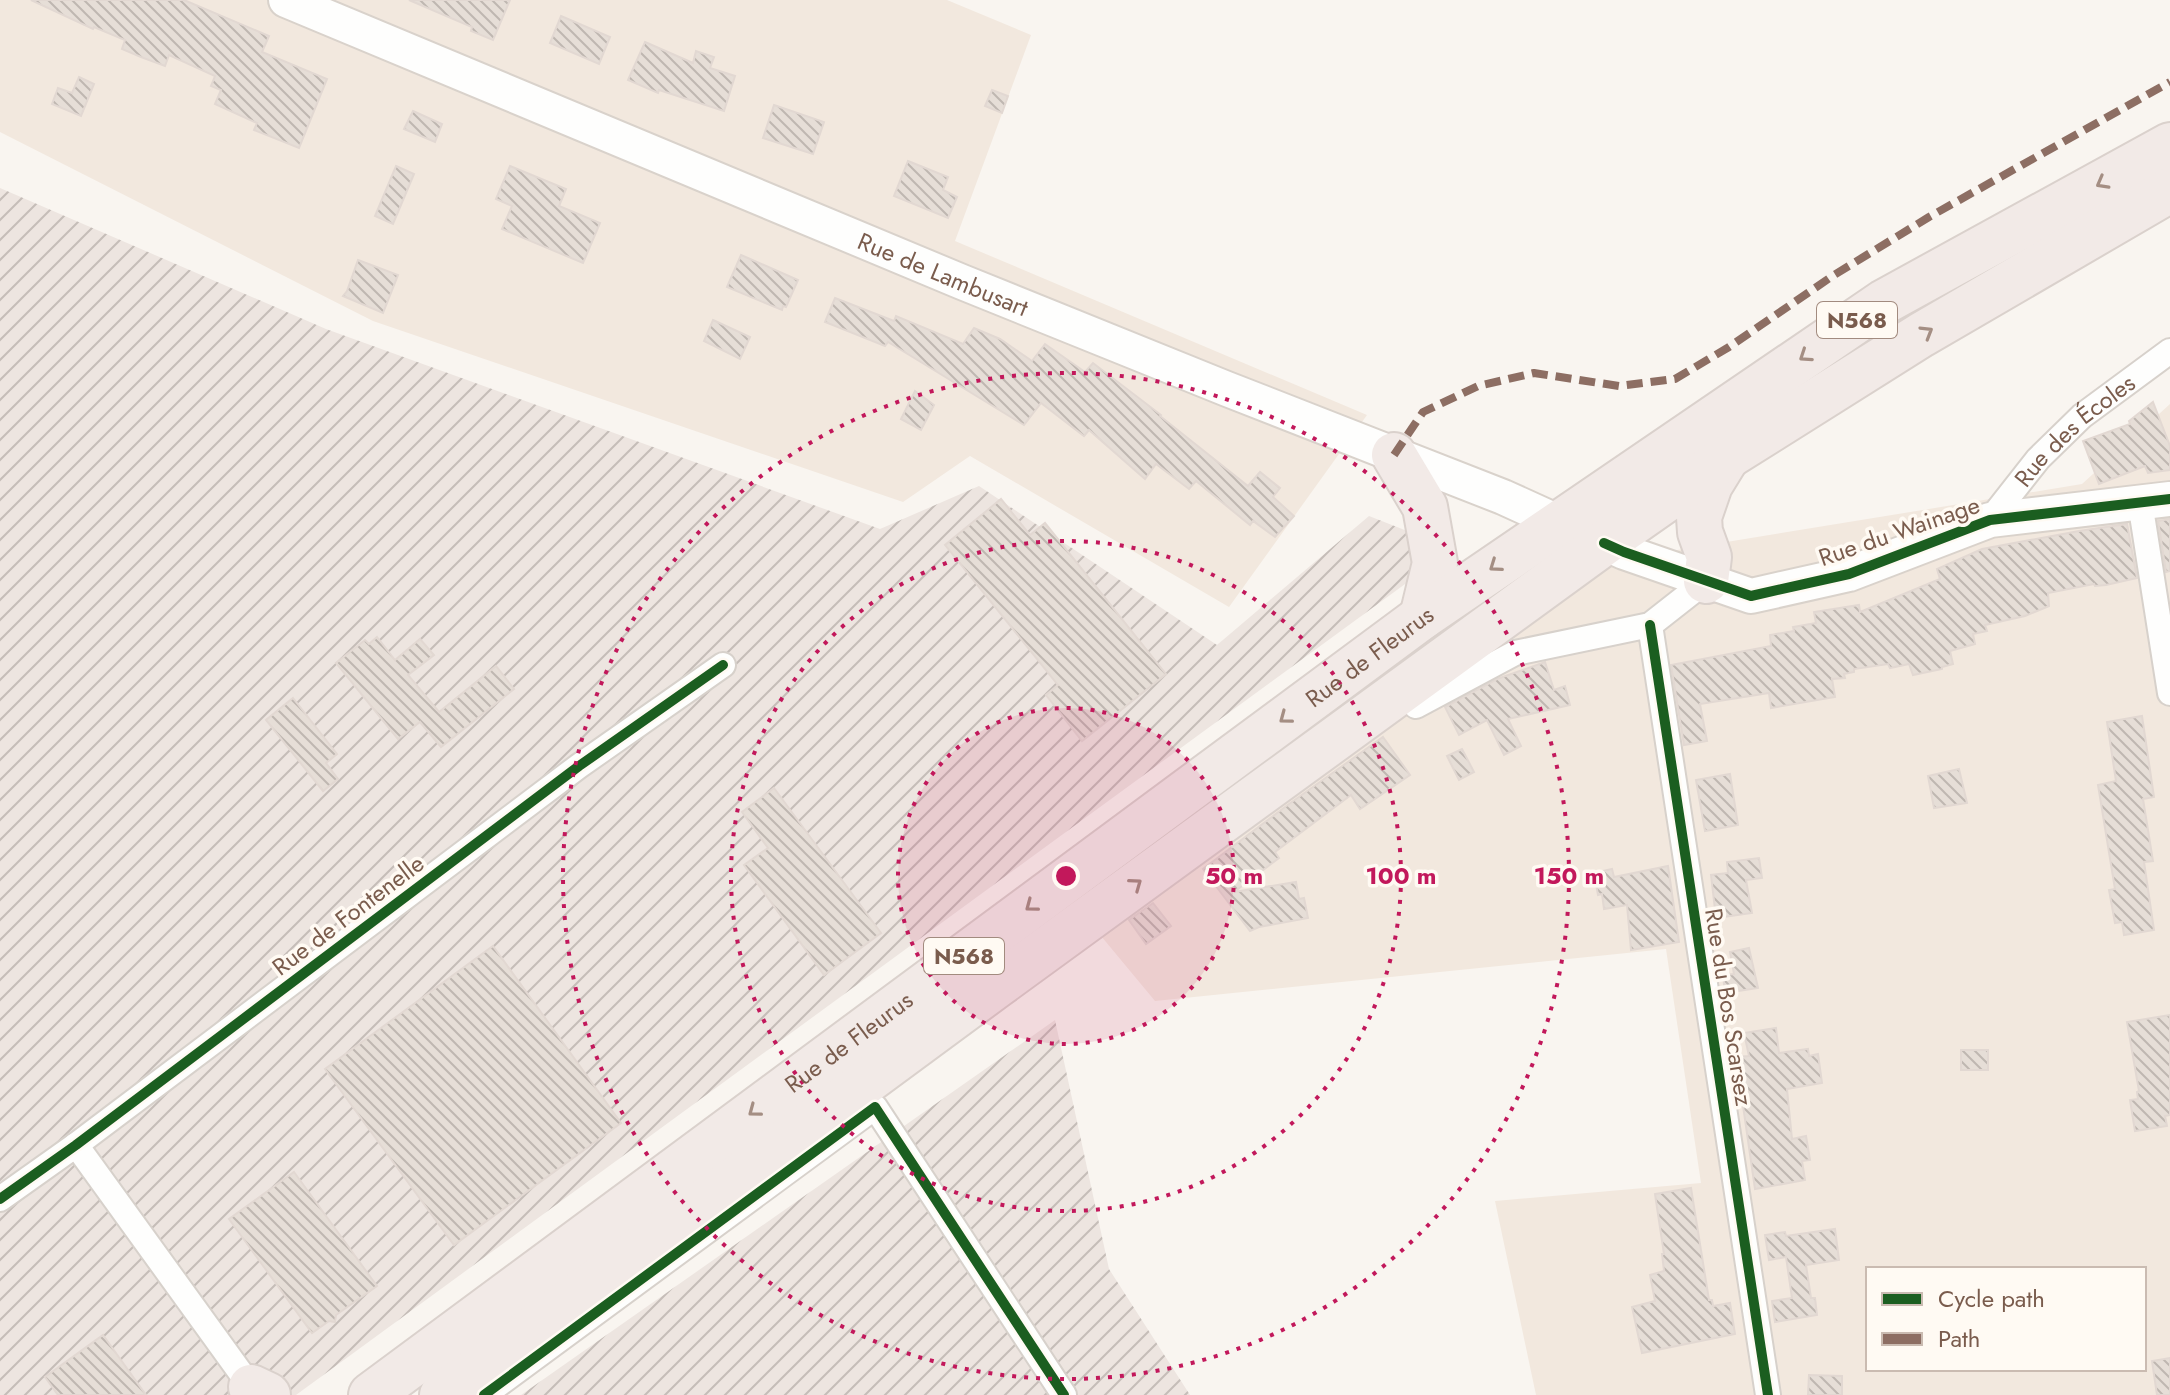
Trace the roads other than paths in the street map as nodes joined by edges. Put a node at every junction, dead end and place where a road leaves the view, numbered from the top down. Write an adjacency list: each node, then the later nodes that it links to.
1 (286, 0): 5 (main road, Rue de Lambusart)
2 (2170, 145): 9 (highway, N568, one-way to 9)
3 (2170, 190): 6 (highway, N568, one-way to 3)
4 (2170, 351): 8 (street, Rue des Écoles)
5 (1394, 455): 9 (main road, Rue de Lambusart); 12 (highway)
6 (1727, 457): 10 (highway, N568); 11 (highway)
7 (2155, 500): 8 (main road, Rue du Wainage); 15 (street)
8 (1990, 520): 11 (main road, Rue du Wainage)
9 (1560, 522): 10 (main road, Rue de Lambusart); 12 (highway, Rue de Fleurus / N568, one-way to 12)
10 (1604, 543): 11 (main road, Rue du Wainage); 17 (highway, Rue de Fleurus / N568, one-way to 10)
11 (1706, 581): 13 (street)
12 (1422, 617): 22 (highway, Rue de Fleurus / N568, one-way to 22)
13 (1650, 625): 16 (street); 26 (street, Rue du Bos Scarsez)
14 (723, 665): 19 (street, Rue de Fontenelle)
15 (2170, 693)
16 (1416, 706)
17 (996, 986): 18 (highway); 23 (highway, Rue de Fleurus / N568)
18 (875, 1107): 24 (street); 25 (street)
19 (76, 1145): 20 (street, Rue de Fontenelle); 21 (street)
20 (0, 1199)
21 (257, 1392)
22 (371, 1395)
23 (442, 1395)
24 (484, 1395)
25 (1064, 1395)
26 (1768, 1395)

